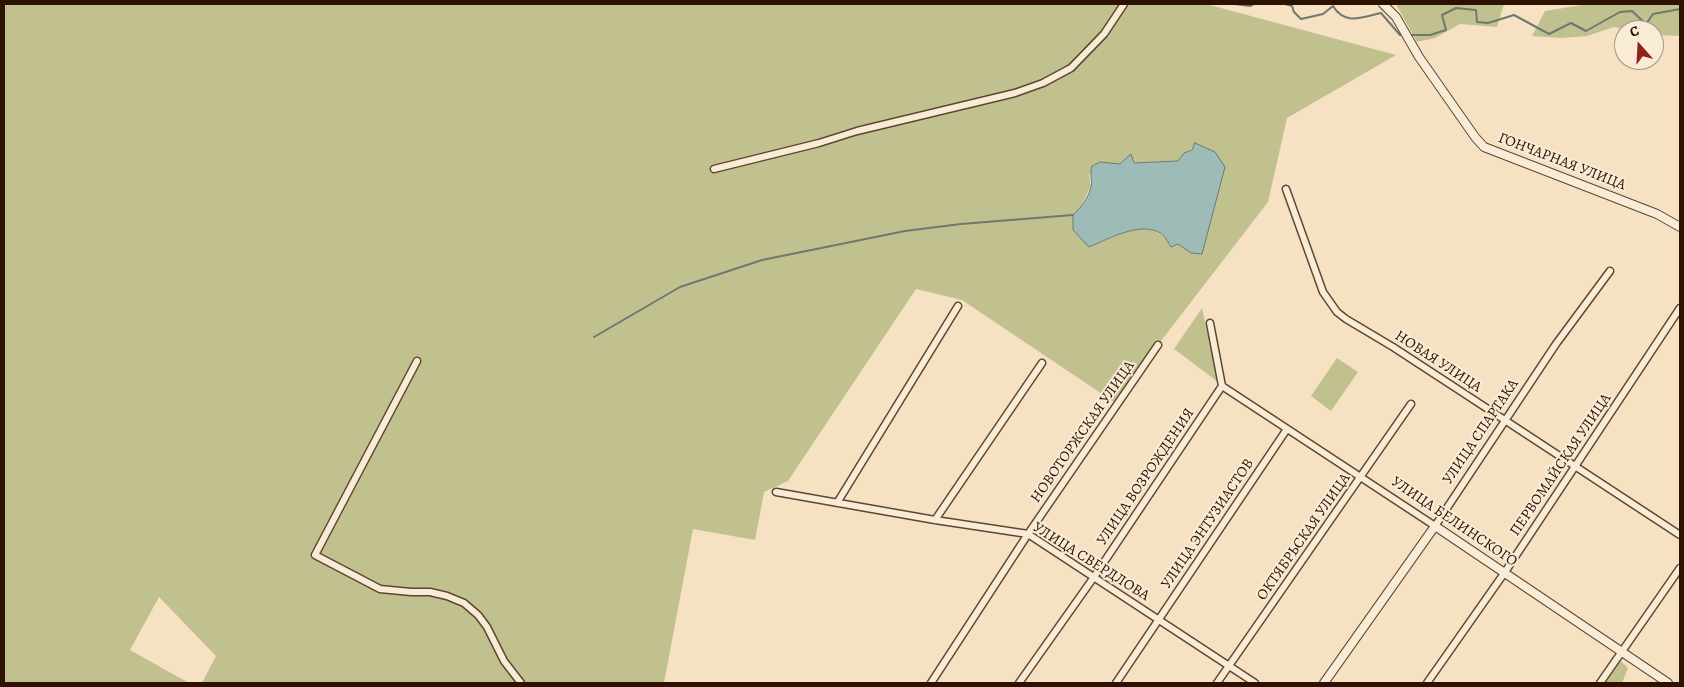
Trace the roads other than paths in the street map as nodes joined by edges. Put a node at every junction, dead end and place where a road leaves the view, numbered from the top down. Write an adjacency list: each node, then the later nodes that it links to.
1 (1124, 4): 3 (street)
2 (1383, 4): 5 (street, ГОНЧАРНАЯ УЛИЦА)
3 (714, 169)
4 (1286, 189): 15 (street, НОВАЯ УЛИЦА)
5 (1680, 227)
6 (1610, 271): 15 (street, УЛИЦА СПАРТАКА)
7 (958, 306): 20 (street)
8 (1680, 308): 17 (street, ПЕРВОМАЙСКАЯ УЛИЦА)
9 (1210, 323): 13 (street)
10 (1158, 345): 23 (street, НОВОТОРЖСКАЯ УЛИЦА)
11 (417, 361): 31 (street)
12 (1042, 363): 21 (street)
13 (1222, 386): 16 (street, УЛИЦА БЕЛИНСКОГО); 27 (street, УЛИЦА ВОЗРОЖДЕНИЯ)
14 (1411, 404): 18 (street, ОКТЯБРЬСКАЯ УЛИЦА)
15 (1505, 420): 17 (street, НОВАЯ УЛИЦА); 22 (street, УЛИЦА СПАРТАКА)
16 (1287, 429): 18 (street, УЛИЦА БЕЛИНСКОГО); 28 (street, УЛИЦА ЭНТУЗИАСТОВ)
17 (1575, 466): 24 (street, НОВАЯ УЛИЦА); 26 (street, ПЕРВОМАЙСКАЯ УЛИЦА)
18 (1361, 476): 22 (street, УЛИЦА БЕЛИНСКОГО); 30 (street, ОКТЯБРЬСКАЯ УЛИЦА)
19 (776, 492): 20 (street, УЛИЦА СВЕРДЛОВА)
20 (837, 503): 21 (street, УЛИЦА СВЕРДЛОВА)
21 (935, 520): 23 (street, УЛИЦА СВЕРДЛОВА)
22 (1435, 526): 26 (street, УЛИЦА БЕЛИНСКОГО); 37 (street, УЛИЦА СПАРТАКА)
23 (1028, 534): 27 (street, УЛИЦА СВЕРДЛОВА); 32 (street, НОВОТОРЖСКАЯ УЛИЦА)
24 (1680, 535)
25 (1680, 568): 29 (street)
26 (1505, 572): 29 (street, УЛИЦА БЕЛИНСКОГО); 38 (street, ПЕРВОМАЙСКАЯ УЛИЦА)
27 (1094, 577): 28 (street, УЛИЦА СВЕРДЛОВА); 33 (street, УЛИЦА ВОЗРОЖДЕНИЯ)
28 (1159, 620): 30 (street, УЛИЦА СВЕРДЛОВА); 34 (street, УЛИЦА ЭНТУЗИАСТОВ)
29 (1621, 653): 39 (street); 40 (street, УЛИЦА БЕЛИНСКОГО)
30 (1229, 666): 35 (street, ОКТЯБРЬСКАЯ УЛИЦА); 36 (street, УЛИЦА СВЕРДЛОВА)
31 (520, 683)
32 (931, 683)
33 (1020, 683)
34 (1116, 683)
35 (1217, 683)
36 (1255, 683)
37 (1324, 683)
38 (1427, 683)
39 (1600, 683)
40 (1668, 683)

